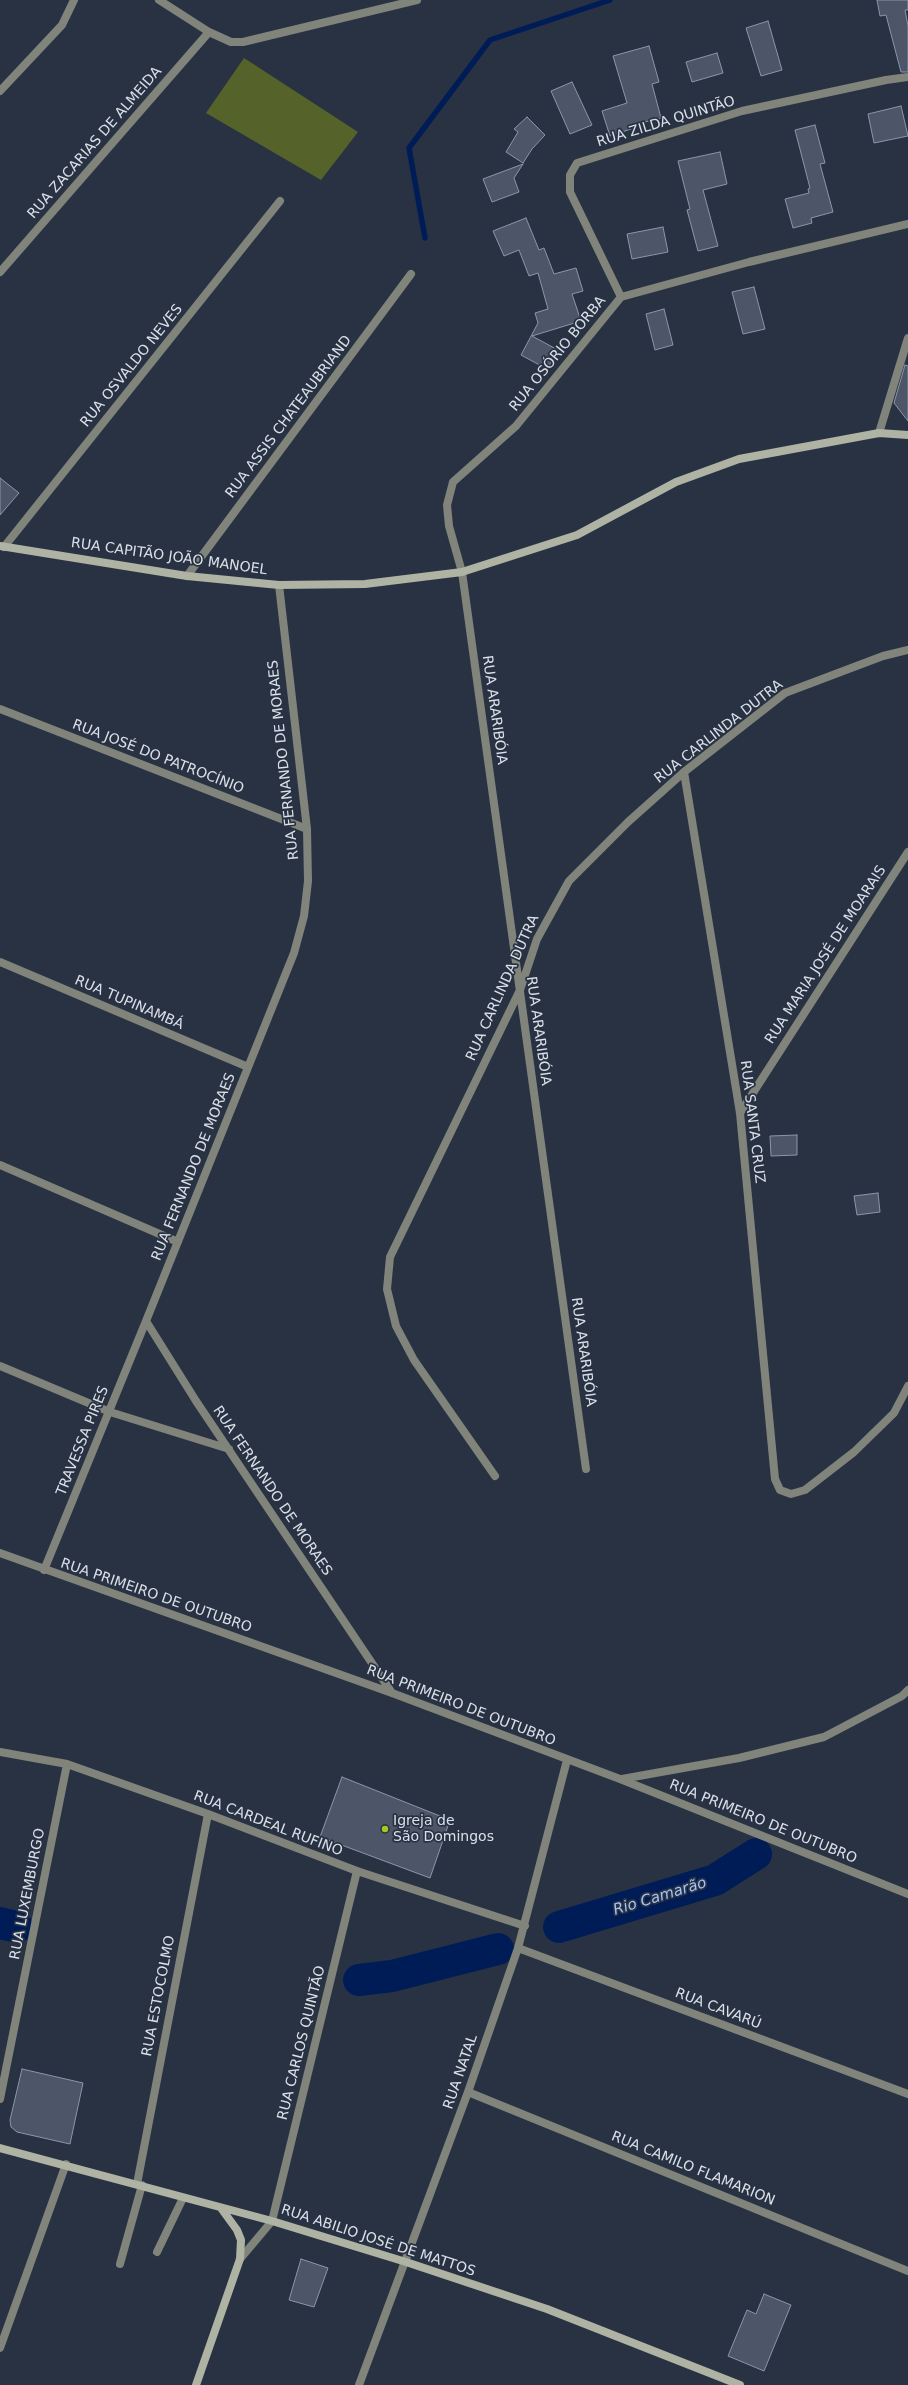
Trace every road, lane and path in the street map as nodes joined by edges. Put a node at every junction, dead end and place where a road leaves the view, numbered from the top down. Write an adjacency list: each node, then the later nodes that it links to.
1 (74, 0): 6 (street)
2 (159, 0): 4 (street)
3 (417, 0): 4 (street)
4 (209, 32): 9 (street, RUA ZACARIAS DE ALMEIDA)
5 (908, 77): 11 (street, RUA ZILDA QUINTÃO)
6 (0, 91)
7 (280, 201): 15 (street, RUA OSVALDO NEVES)
8 (908, 224): 11 (street, RUA OSÓRIO BORBA)
9 (0, 272)
10 (411, 274): 17 (street, RUA ASSIS CHATEAUBRIAND)
11 (622, 297): 16 (street, RUA OSÓRIO BORBA)
12 (908, 338): 13 (street)
13 (880, 433): 14 (main road, RUA CAPITÃO JOÃO MANOEL); 16 (main road, RUA CAPITÃO JOÃO MANOEL)
14 (908, 435)
15 (2, 546): 17 (main road, RUA CAPITÃO JOÃO MANOEL)
16 (462, 572): 18 (main road, RUA CAPITÃO JOÃO MANOEL); 25 (street, RUA ARARIBÓIA)
17 (187, 576): 18 (main road, RUA CAPITÃO JOÃO MANOEL)
18 (279, 585): 22 (street, RUA FERNANDO DE MORAES)
19 (908, 650): 21 (street, RUA CARLINDA DUTRA)
20 (0, 710): 22 (street, RUA JOSÉ DO PATROCÍNIO)
21 (684, 772): 25 (street, RUA CARLINDA DUTRA); 27 (street, RUA SANTA CRUZ)
22 (307, 829): 26 (street, RUA FERNANDO DE MORAES)
23 (908, 852): 27 (street, RUA MARIA JOSÉ DE MOARAIS)
24 (0, 962): 26 (street, RUA TUPINAMBÁ)
25 (520, 990): 35 (street, RUA ARARIBÓIA); 36 (street, RUA CARLINDA DUTRA)
26 (248, 1067): 29 (street, RUA FERNANDO DE MORAES)
27 (740, 1113): 32 (street, RUA SANTA CRUZ)
28 (0, 1165): 29 (street)
29 (178, 1242): 30 (street, RUA FERNANDO DE MORAES)
30 (146, 1321): 33 (street, TRAVESSA PIRES); 34 (street, RUA FERNANDO DE MORAES)
31 (0, 1366): 33 (street)
32 (908, 1386)
33 (110, 1412): 34 (street); 38 (street, TRAVESSA PIRES)
34 (229, 1450): 39 (street, RUA FERNANDO DE MORAES)
35 (586, 1469)
36 (495, 1476)
37 (0, 1553): 38 (street, RUA PRIMEIRO DE OUTUBRO)
38 (44, 1570): 39 (street, RUA PRIMEIRO DE OUTUBRO)
39 (392, 1693): 42 (street, RUA PRIMEIRO DE OUTUBRO)
40 (906, 1694): 44 (street)
41 (0, 1752): 43 (street, RUA CARDEAL RUFINO)
42 (567, 1760): 44 (street, RUA PRIMEIRO DE OUTUBRO); 48 (street, RUA NATAL)
43 (67, 1764): 45 (street, RUA CARDEAL RUFINO); 52 (street, RUA LUXEMBURGO)
44 (620, 1779): 47 (street, RUA PRIMEIRO DE OUTUBRO)
45 (208, 1814): 46 (street, RUA CARDEAL RUFINO); 55 (street, RUA ESTOCOLMO)
46 (357, 1871): 48 (street, RUA CARDEAL RUFINO); 58 (street, RUA CARLOS QUINTÃO)
47 (908, 1894)
48 (525, 1926): 49 (street, RUA NATAL)
49 (518, 1948): 50 (street, RUA NATAL); 51 (street, RUA CAVARÚ)
50 (468, 2092): 61 (street, RUA NATAL); 63 (street, RUA CAMILO FLAMARION)
51 (908, 2094)
52 (0, 2099)
53 (0, 2148): 54 (main road, RUA ABILIO JOSÉ DE MATTOS)
54 (66, 2164): 55 (main road, RUA ABILIO JOSÉ DE MATTOS); 64 (street)
55 (139, 2184): 56 (main road, RUA ABILIO JOSÉ DE MATTOS); 62 (street, RUA ESTOCOLMO)
56 (183, 2198): 57 (main road, RUA ABILIO JOSÉ DE MATTOS); 59 (street)
57 (221, 2208): 58 (main road, RUA ABILIO JOSÉ DE MATTOS); 60 (main road)
58 (272, 2221): 60 (street); 61 (main road, RUA ABILIO JOSÉ DE MATTOS)
59 (158, 2252)
60 (240, 2259): 65 (main road)
61 (406, 2262): 66 (street, RUA NATAL); 67 (main road, RUA ABILIO JOSÉ DE MATTOS)
62 (120, 2264)
63 (908, 2271)
64 (0, 2348)
65 (196, 2385)
66 (359, 2385)
67 (740, 2385)

